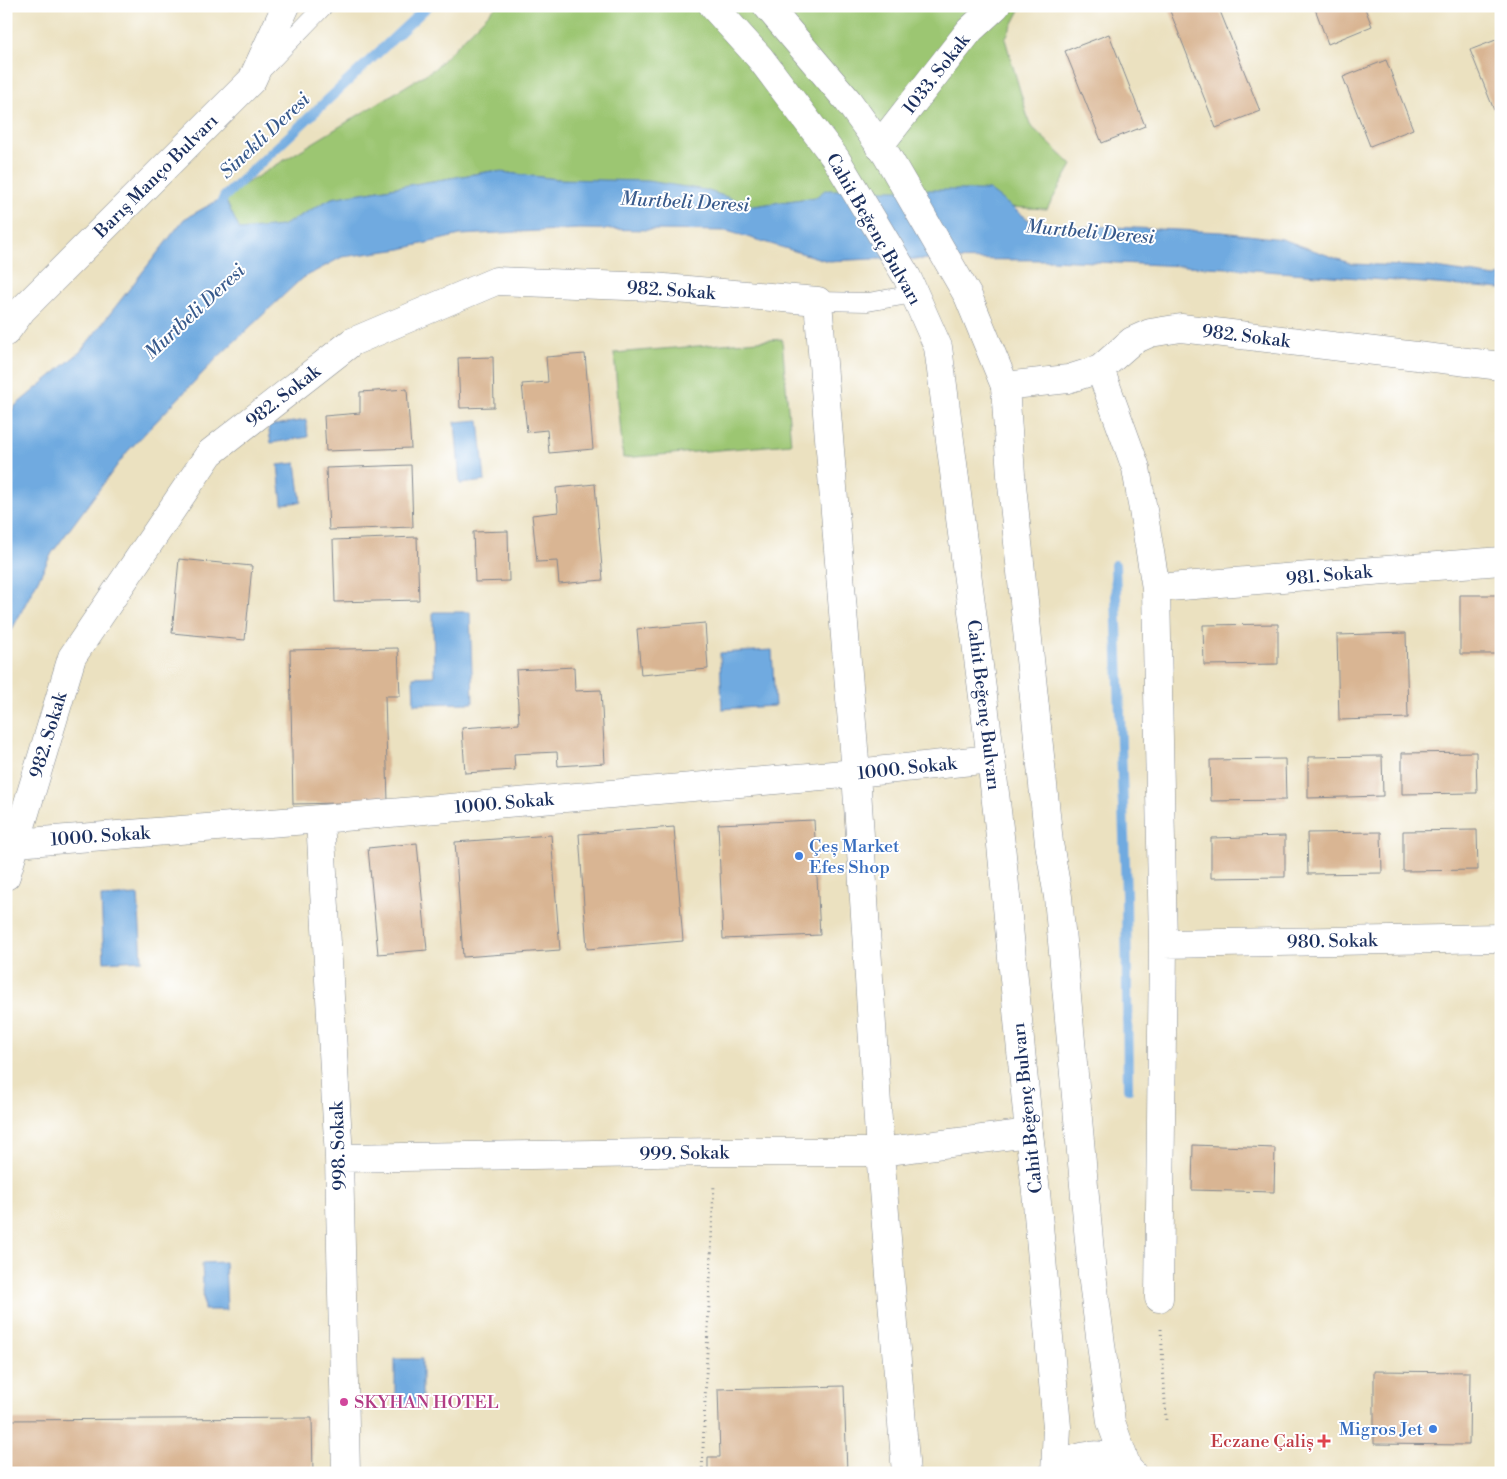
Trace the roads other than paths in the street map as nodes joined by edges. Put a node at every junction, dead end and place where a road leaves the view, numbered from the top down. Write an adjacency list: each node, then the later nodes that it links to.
1 (286, 6): 6 (street, Barış Manço Bulvarı)
2 (324, 6): 6 (lane)
3 (713, 6): 8 (street, Cahit Beğenç Bulvarı)
4 (768, 6): 7 (street)
5 (996, 6): 7 (street, 1033. Sokak)
6 (252, 80): 10 (street, Barış Manço Bulvarı)
7 (883, 150): 13 (street)
8 (910, 285): 9 (lane); 16 (street, Cahit Beğenç Bulvarı)
9 (818, 301): 17 (street); 19 (street, 982. Sokak)
10 (6, 332)
11 (1501, 366): 12 (street, 982. Sokak)
12 (1100, 370): 13 (street, 982. Sokak); 15 (street)
13 (1005, 386): 27 (street)
14 (1501, 560): 15 (street, 981. Sokak)
15 (1156, 588): 22 (street)
16 (991, 759): 17 (street, 1000. Sokak); 23 (street, Cahit Beğenç Bulvarı)
17 (856, 773): 18 (street, 1000. Sokak); 24 (street)
18 (320, 819): 19 (street, 1000. Sokak); 25 (street, 998. Sokak)
19 (16, 843): 20 (street, 982. Sokak)
20 (6, 876)
21 (1501, 938): 22 (street, 980. Sokak)
22 (1163, 944): 26 (street)
23 (1028, 1133): 24 (street, 999. Sokak); 30 (street, Cahit Beğenç Bulvarı)
24 (880, 1152): 25 (street, 999. Sokak); 29 (street)
25 (339, 1158): 28 (street, 998. Sokak)
26 (1159, 1298)
27 (1136, 1471): 30 (street)
28 (346, 1473)
29 (906, 1473)
30 (1055, 1473)

